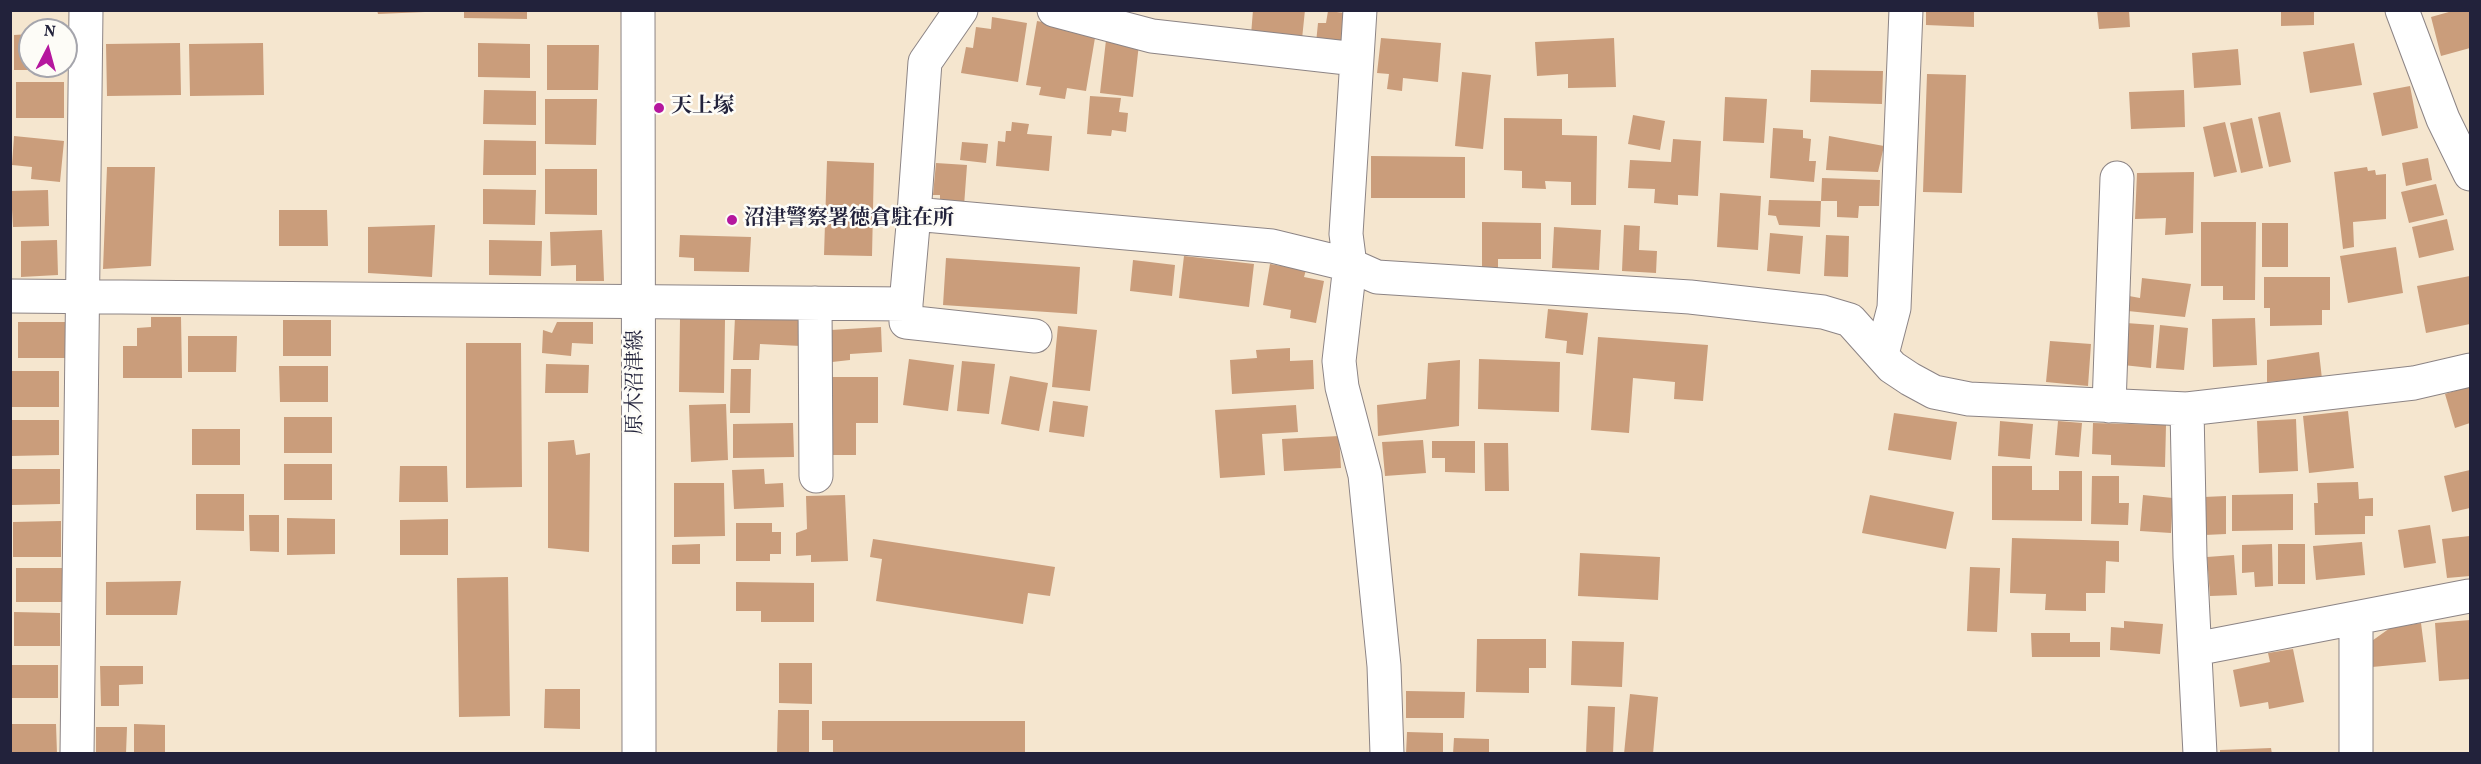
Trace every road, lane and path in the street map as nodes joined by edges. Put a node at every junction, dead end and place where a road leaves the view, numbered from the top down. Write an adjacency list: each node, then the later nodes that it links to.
1 (86, 10): 14 (street)
2 (638, 10): 16 (street, 原木沼津線)
3 (961, 10): 11 (street)
4 (1054, 10): 8 (street)
5 (1360, 10): 8 (street)
6 (1906, 10): 19 (street)
7 (2402, 10): 9 (street)
8 (1356, 59): 12 (street)
9 (2470, 174)
10 (2117, 178): 21 (street)
11 (914, 214): 12 (street); 15 (street)
12 (1350, 265): 19 (street); 29 (street)
13 (10, 296): 14 (street)
14 (84, 296): 16 (street); 27 (street)
15 (906, 296): 17 (street); 18 (street)
16 (637, 301): 17 (street); 28 (street, 原木沼津線)
17 (815, 303): 23 (street)
18 (1035, 336)
19 (1882, 354): 21 (street)
20 (2470, 370): 22 (street)
21 (2109, 406): 22 (street)
22 (2187, 409): 26 (street)
23 (816, 476)
24 (2469, 596): 25 (street)
25 (2356, 618): 26 (street); 31 (street)
26 (2195, 649): 30 (street)
27 (77, 753)
28 (639, 753)
29 (1387, 753)
30 (2200, 753)
31 (2356, 753)

